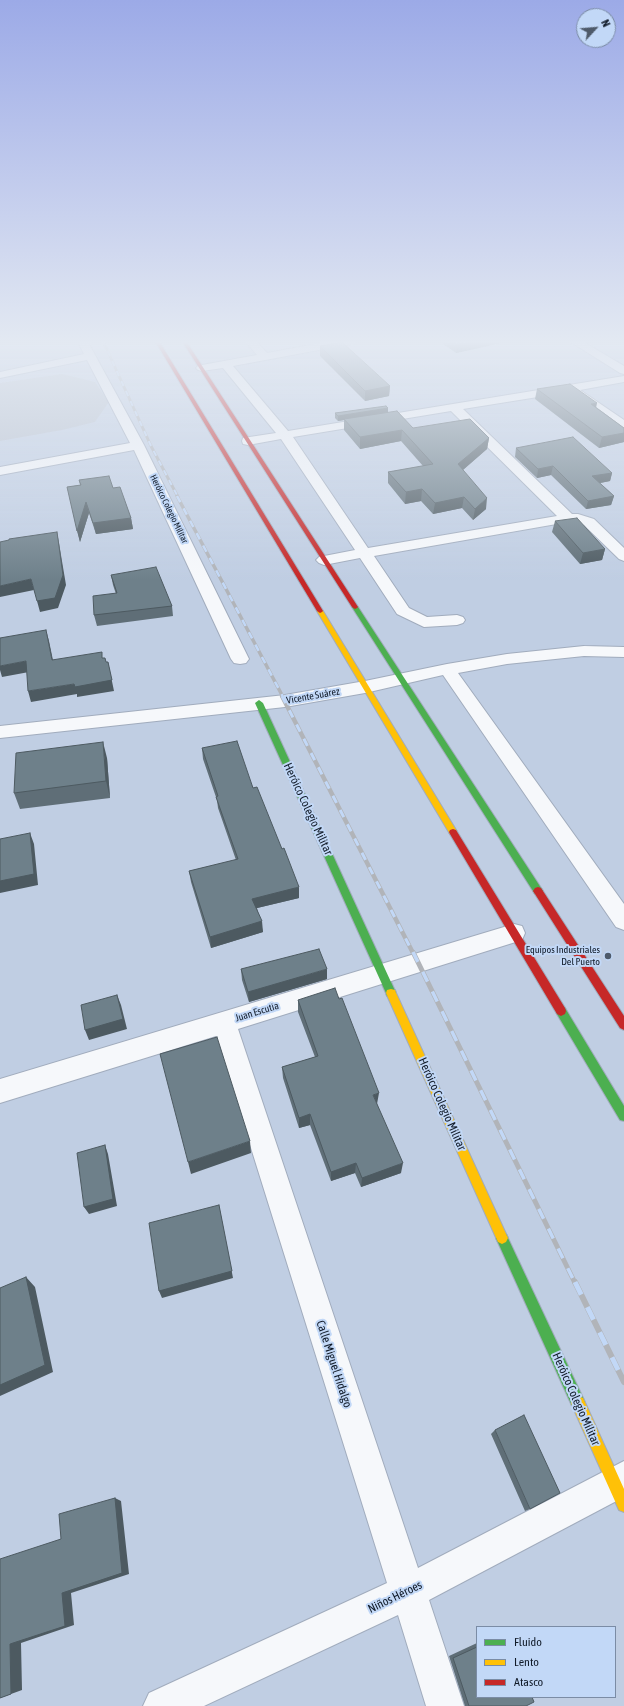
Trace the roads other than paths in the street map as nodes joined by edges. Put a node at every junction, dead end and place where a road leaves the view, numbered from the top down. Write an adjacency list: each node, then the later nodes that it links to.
1 (125, 421): 9 (street, Heróico Colegio Militar)
2 (205, 421): 20 (main road)
3 (235, 421): 8 (main road)
4 (273, 421): 7 (street)
5 (376, 421): 7 (street)
6 (468, 421): 11 (street)
7 (285, 435): 8 (street); 12 (street)
8 (248, 441): 14 (main road)
9 (138, 445): 10 (street); 17 (street, Heróico Colegio Militar)
10 (0, 472)
11 (568, 518): 12 (street); 13 (street)
12 (364, 553): 14 (street); 15 (street)
13 (624, 556)
14 (324, 560): 19 (main road)
15 (457, 620)
16 (624, 652): 18 (street, Vicente Suárez)
17 (240, 659)
18 (447, 669): 19 (street, Vicente Suárez); 23 (street)
19 (400, 678): 20 (street, Vicente Suárez); 26 (main road)
20 (365, 687): 21 (street, Vicente Suárez); 24 (main road)
21 (259, 703): 22 (street, Vicente Suárez); 25 (main road, Heróico Colegio Militar)
22 (0, 732)
23 (624, 920)
24 (514, 933): 25 (street, Juan Escutia); 29 (main road)
25 (383, 973): 27 (street, Juan Escutia); 30 (main road, Heróico Colegio Militar)
26 (622, 1018)
27 (224, 1022): 28 (street, Juan Escutia); 31 (street, Calle Miguel Hidalgo)
28 (0, 1092)
29 (624, 1116)
30 (621, 1489): 31 (street, Niños Héroes)
31 (408, 1592): 32 (street, Niños Héroes); 33 (street, Calle Miguel Hidalgo)
32 (162, 1706)
33 (445, 1706)

